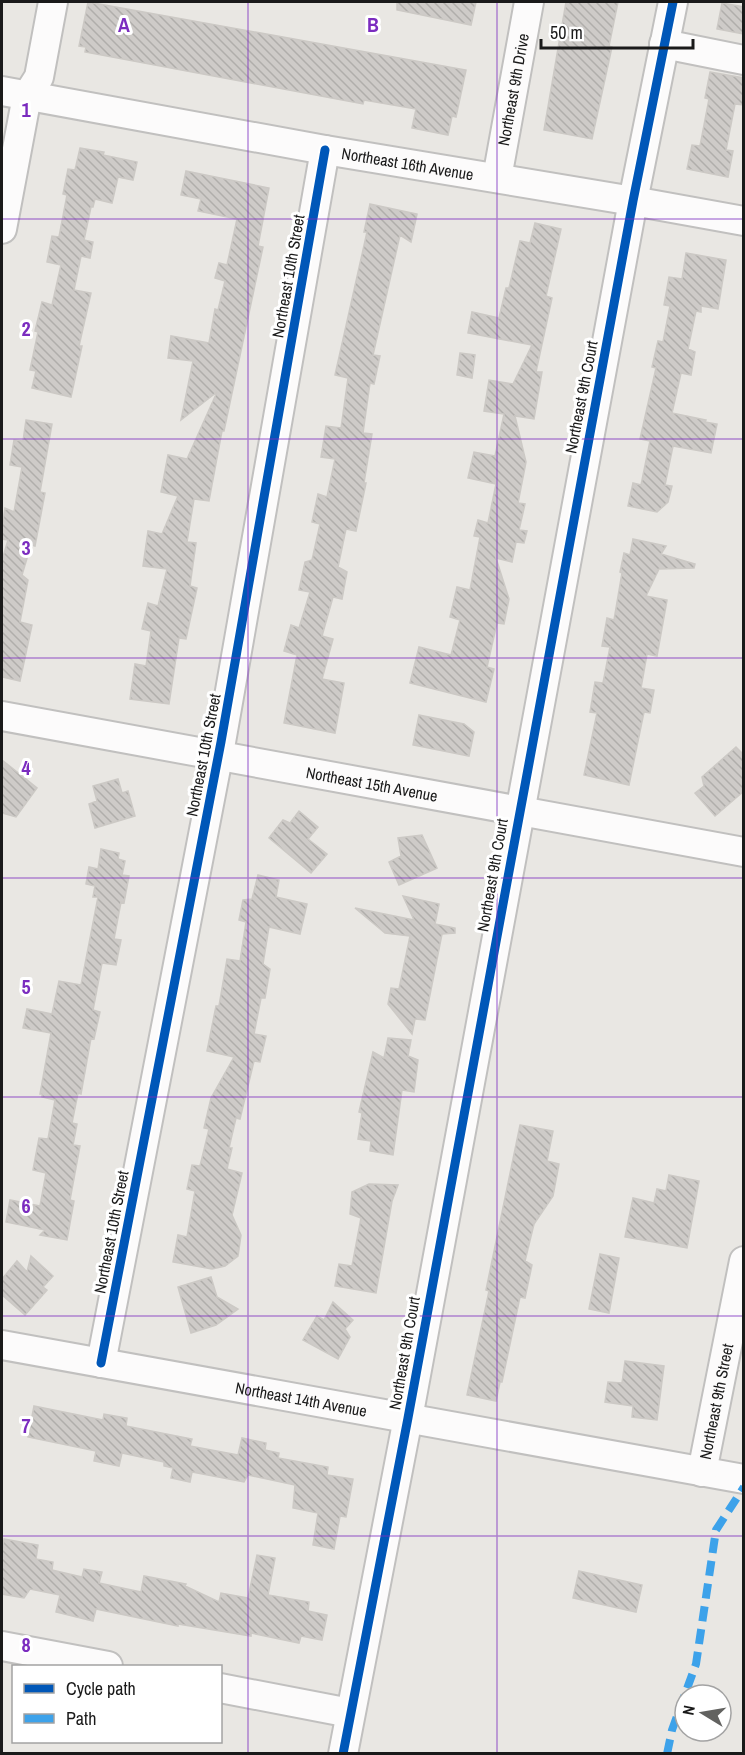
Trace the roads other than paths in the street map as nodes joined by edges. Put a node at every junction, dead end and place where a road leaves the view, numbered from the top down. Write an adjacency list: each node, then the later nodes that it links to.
1 (52, 2): 6 (street)
2 (530, 2): 8 (street, Northeast 9th Drive)
3 (673, 2): 4 (street, Northeast 9th Court)
4 (664, 44): 5 (street); 9 (street, Northeast 9th Court)
5 (744, 60)
6 (14, 94): 7 (street, Northeast 16th Avenue); 11 (street)
7 (325, 150): 8 (street, Northeast 16th Avenue); 13 (street, Northeast 10th Street)
8 (497, 178): 9 (street, Northeast 16th Avenue)
9 (633, 201): 10 (street, Northeast 16th Avenue); 14 (street, Northeast 9th Court)
10 (744, 221)
11 (2, 229)
12 (2, 716): 13 (street, Northeast 15th Avenue)
13 (219, 755): 14 (street, Northeast 15th Avenue); 18 (street, Northeast 10th Street)
14 (519, 810): 15 (street, Northeast 15th Avenue); 19 (street, Northeast 9th Court)
15 (744, 852)
16 (744, 1261): 20 (street, Northeast 9th Street)
17 (2, 1346): 18 (street, Northeast 14th Avenue)
18 (101, 1363): 19 (street, Northeast 14th Avenue)
19 (408, 1418): 20 (street, Northeast 14th Avenue); 25 (street, Northeast 9th Court)
20 (702, 1472): 21 (street, Northeast 14th Avenue)
21 (744, 1479)
22 (2, 1646): 23 (street)
23 (103, 1665)
24 (222, 1688): 25 (street)
25 (350, 1713): 26 (street, Northeast 9th Court)
26 (343, 1754)

